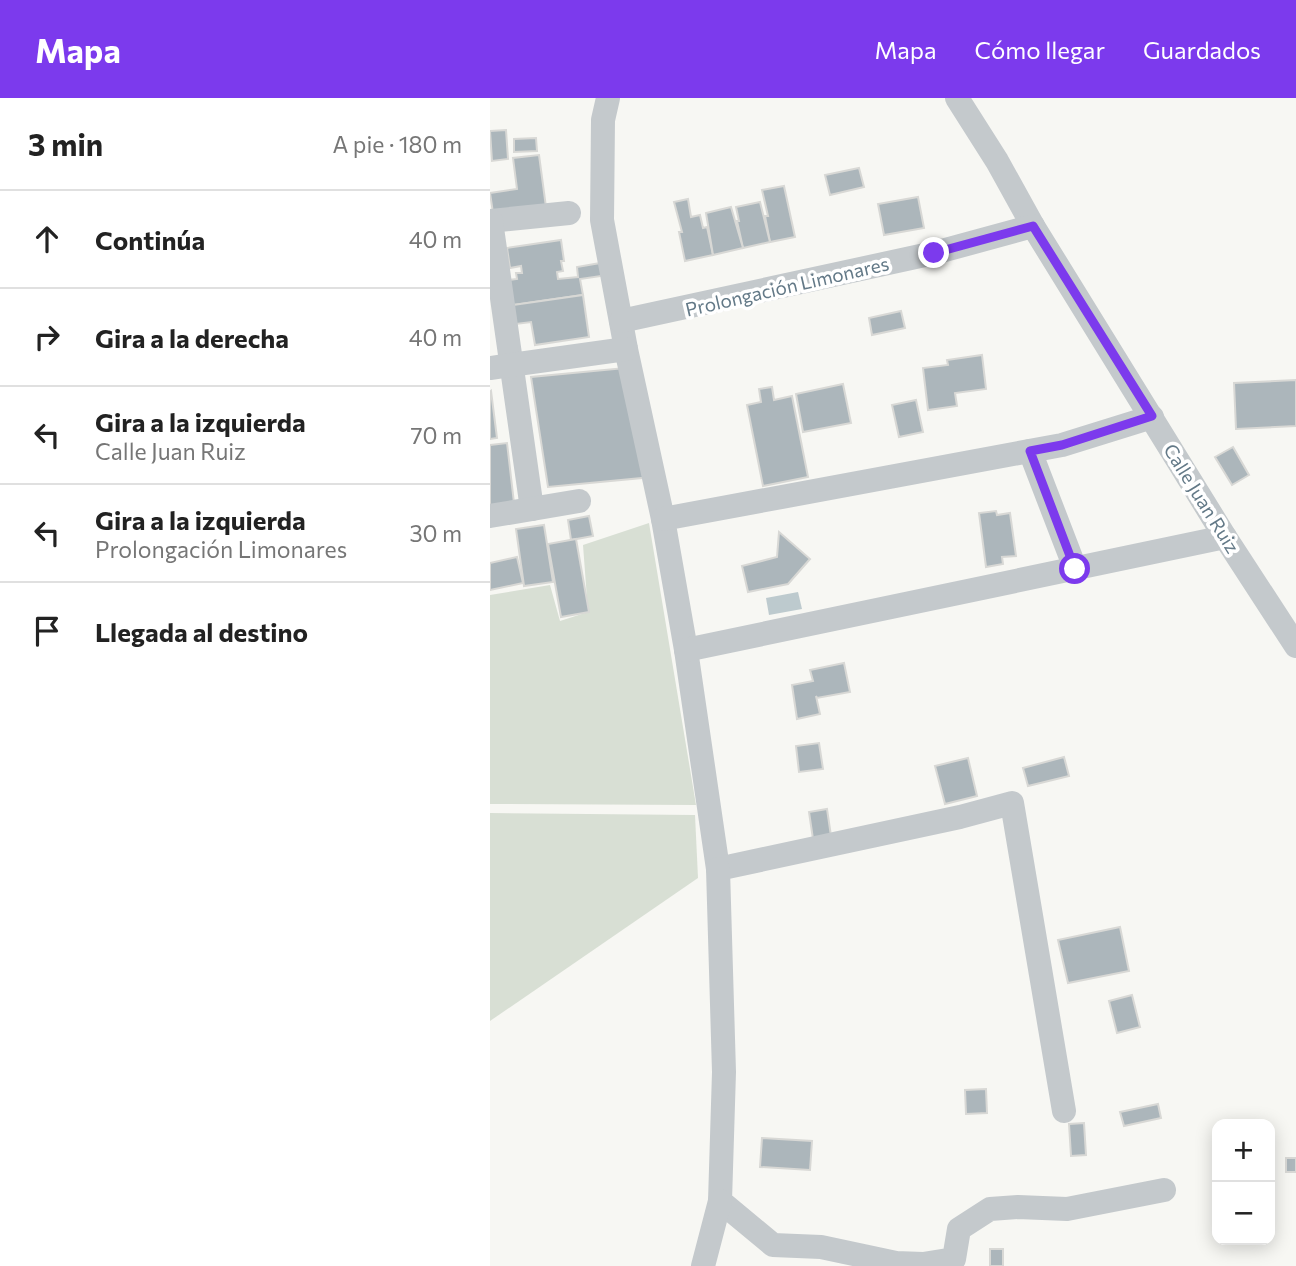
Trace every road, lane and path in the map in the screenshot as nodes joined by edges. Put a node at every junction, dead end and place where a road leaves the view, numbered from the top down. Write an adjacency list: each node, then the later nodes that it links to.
1 (608, 98): 6 (street)
2 (957, 98): 5 (street, Calle Juan Ruiz)
3 (569, 213): 4 (street)
4 (491, 221): 8 (street)
5 (1033, 226): 6 (street, Prolongación Limonares); 9 (street, Calle Juan Ruiz)
6 (621, 321): 7 (street)
7 (626, 349): 8 (street); 14 (street)
8 (501, 366): 12 (street)
9 (1152, 416): 10 (street); 15 (street, Calle Juan Ruiz)
10 (1030, 451): 14 (street); 16 (street)
11 (579, 501): 12 (street)
12 (532, 509): 13 (street)
13 (490, 516)
14 (663, 519): 18 (street)
15 (1225, 537): 16 (street); 17 (street, Calle Juan Ruiz)
16 (1075, 569): 18 (street)
17 (1296, 646)
18 (686, 650): 19 (street)
19 (718, 869): 20 (street); 22 (street)
20 (1064, 1111)
21 (1164, 1190): 23 (street)
22 (720, 1201): 23 (street); 24 (street)
23 (955, 1262)
24 (702, 1266)

